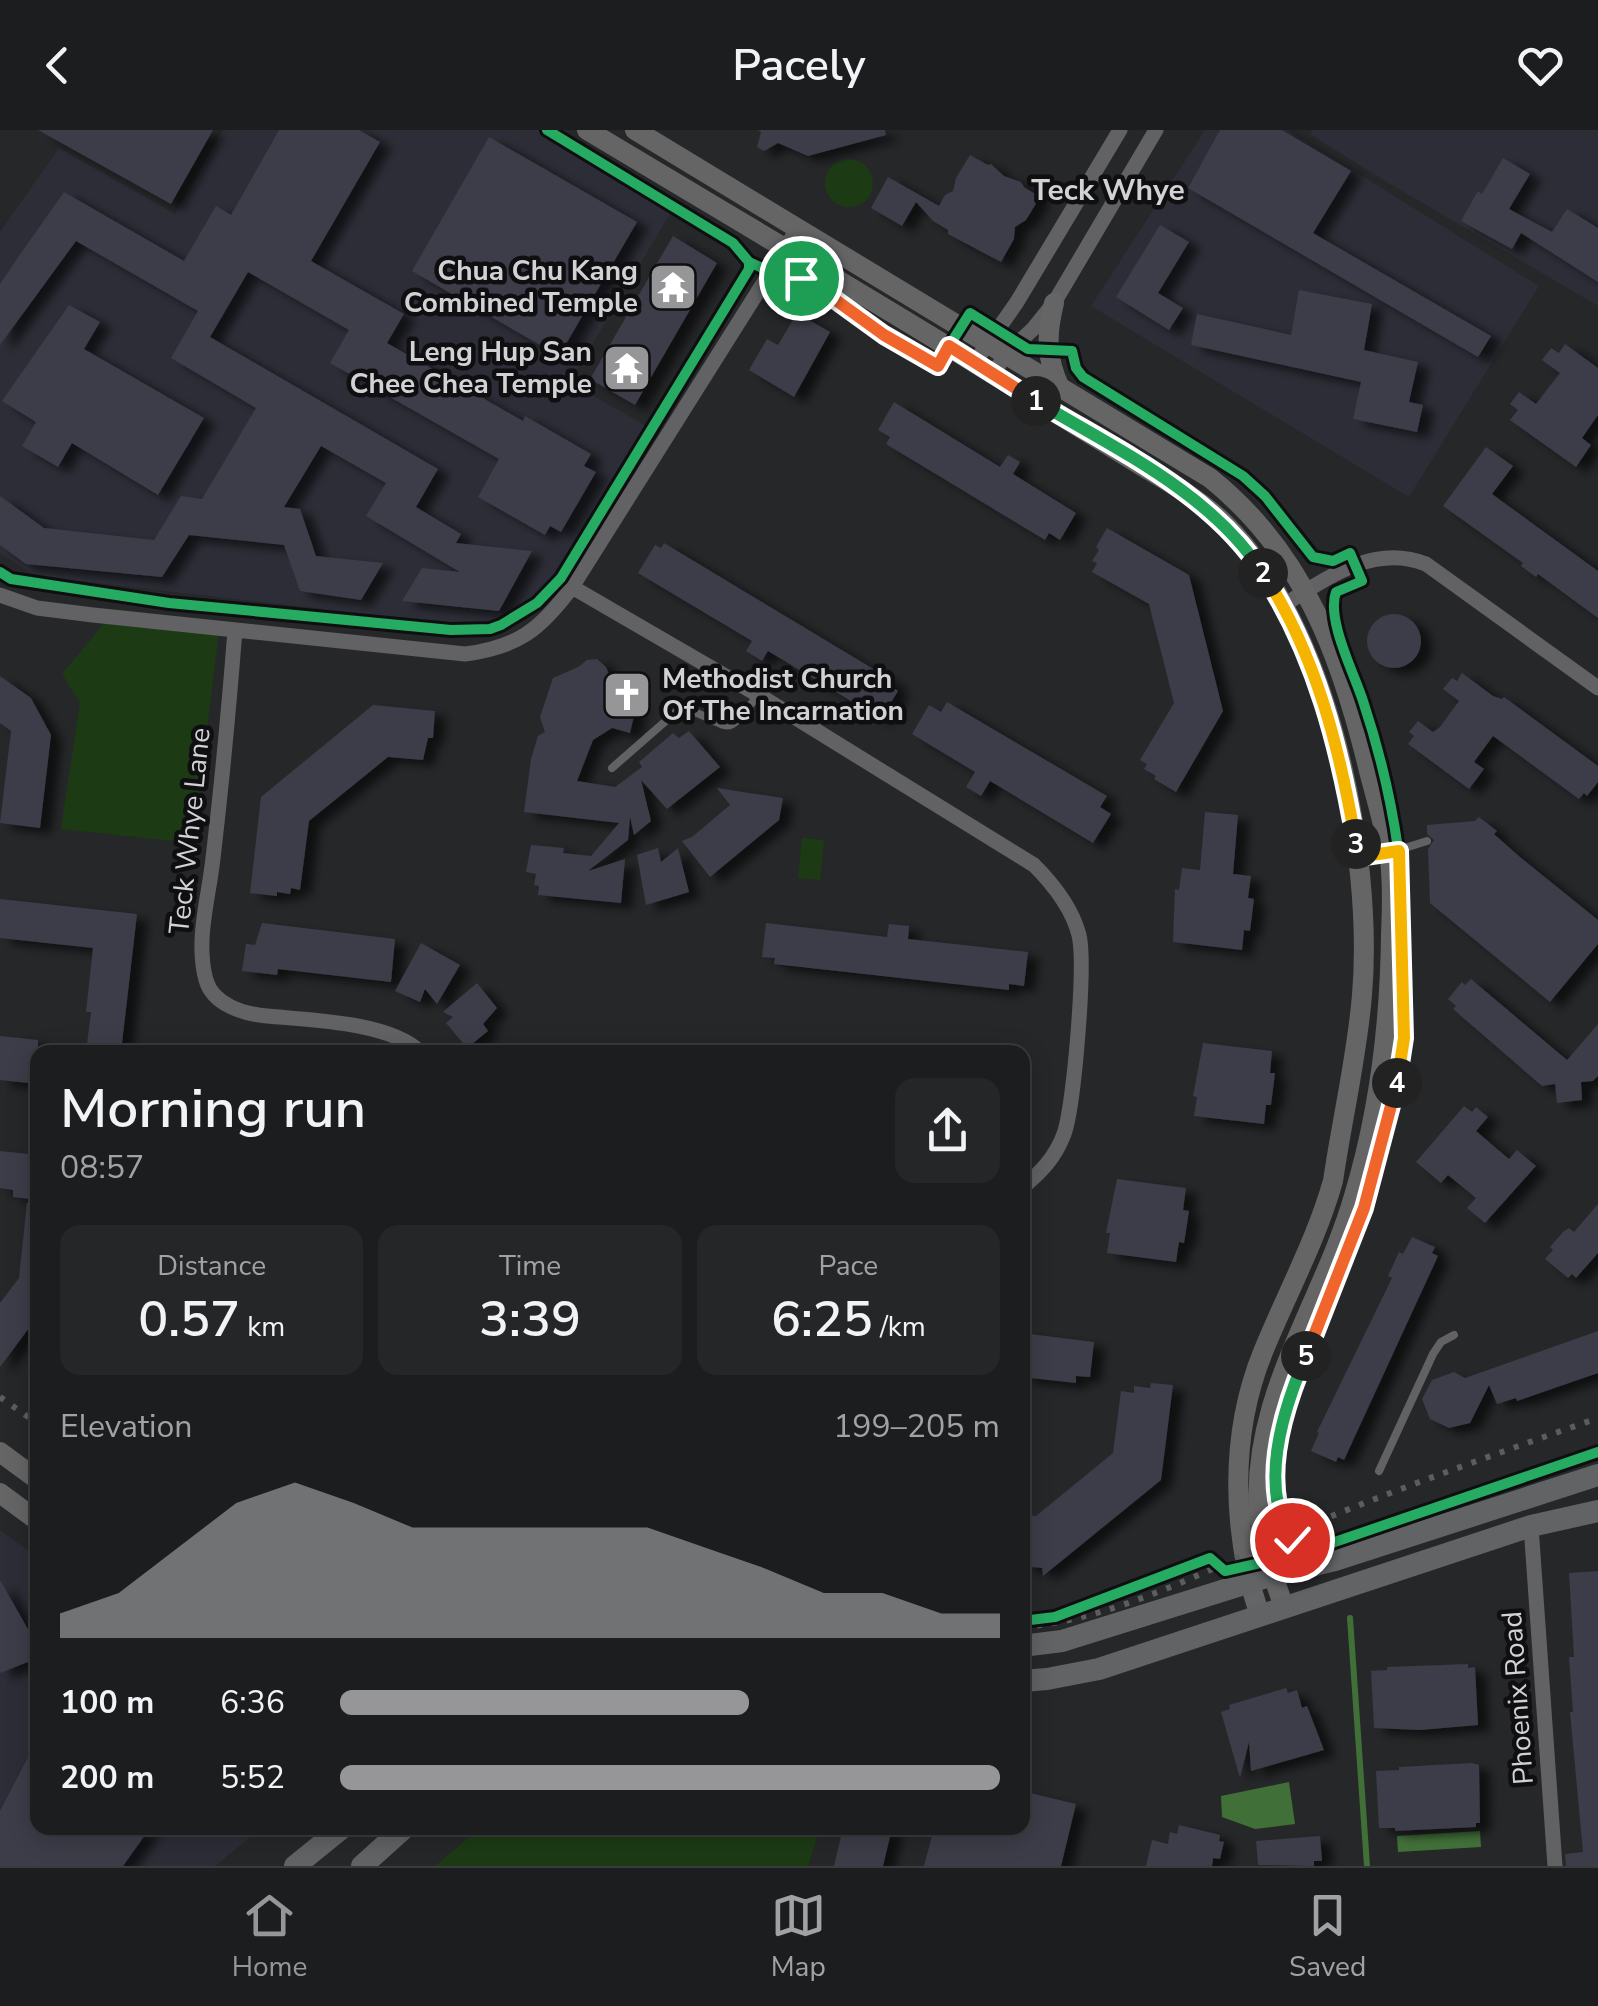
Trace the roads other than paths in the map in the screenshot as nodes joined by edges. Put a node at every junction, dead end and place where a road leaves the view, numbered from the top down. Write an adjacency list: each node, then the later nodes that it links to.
1 (587, 130): 6 (main road)
2 (634, 130): 5 (main road)
3 (1120, 130): 8 (street)
4 (1156, 130): 7 (street)
5 (798, 228): 6 (street); 8 (main road)
6 (786, 248): 9 (main road); 11 (street)
7 (1054, 303): 8 (street); 10 (main road)
8 (997, 348): 9 (street); 10 (main road)
9 (984, 368): 14 (main road)
10 (1060, 388): 12 (main road)
11 (572, 588): 15 (street); 17 (street)
12 (1307, 590): 14 (street); 16 (street); 20 (main road)
13 (0, 595): 15 (street)
14 (1284, 605): 21 (main road)
15 (235, 630): 22 (street, Teck Whye Lane)
16 (1598, 688)
17 (757, 696): 18 (lane); 23 (street)
18 (612, 768)
19 (1428, 841): 20 (lane)
20 (1389, 853): 21 (lane); 33 (main road)
21 (1358, 857): 36 (main road)
22 (409, 1045)
23 (1030, 1181)
24 (1454, 1335): 26 (lane)
25 (0, 1452): 27 (main road)
26 (1380, 1472)
27 (30, 1474)
28 (1598, 1476): 34 (main road)
29 (0, 1493): 31 (main road)
30 (1598, 1511): 32 (main road)
31 (30, 1515)
32 (1531, 1526): 37 (main road); 46 (street, Phoenix Road)
33 (1263, 1534): 34 (main road); 35 (main road)
34 (1335, 1560): 35 (main road)
35 (1273, 1575): 36 (main road); 37 (main road)
36 (1249, 1584): 38 (main road); 39 (main road)
37 (1284, 1607): 38 (main road)
38 (1260, 1616): 40 (main road)
39 (1030, 1645)
40 (1030, 1681)
41 (309, 1835): 44 (main road)
42 (333, 1835): 44 (main road)
43 (396, 1835): 45 (main road)
44 (298, 1863)
45 (362, 1866)
46 (1555, 1866)

